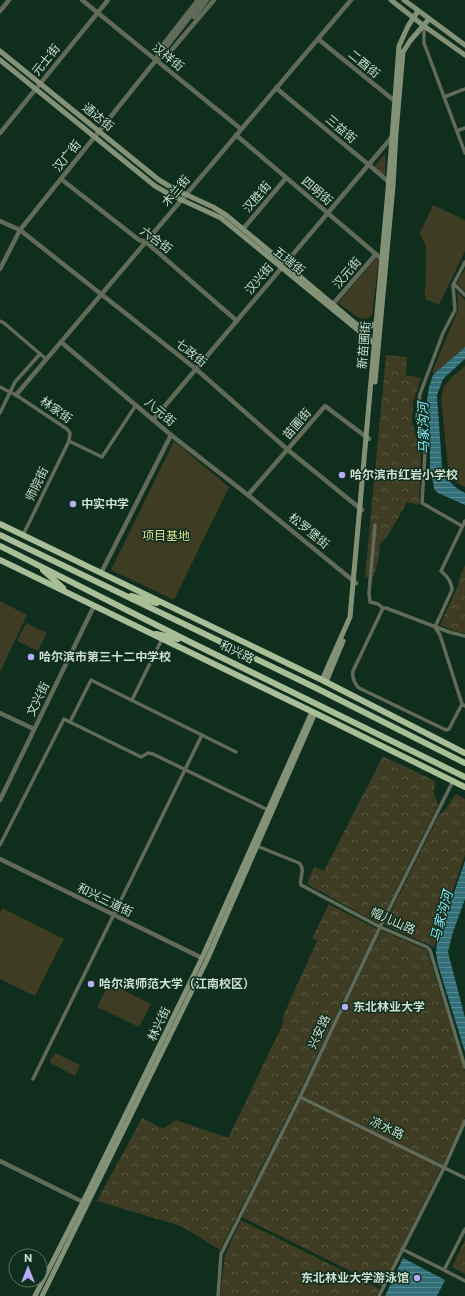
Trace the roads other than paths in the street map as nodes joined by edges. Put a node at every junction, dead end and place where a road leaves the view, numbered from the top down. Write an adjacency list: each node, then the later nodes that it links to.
1 (9, 0): 11 (street)
2 (82, 0): 13 (street, 汉祥街)
3 (108, 0): 13 (street, 元士街)
4 (198, 0): 22 (street, 汉广街)
5 (203, 0): 22 (street, 汉广街)
6 (208, 0): 22 (street, 汉广街)
7 (214, 0): 22 (street, 汉广街)
8 (351, 0): 17 (street, 木兰街)
9 (391, 0): 14 (main road)
10 (404, 0): 12 (main road)
11 (0, 11)
12 (418, 11): 14 (main road, 新苗圃街); 15 (main road)
13 (98, 13): 22 (street, 汉祥街); 23 (street, 元士街)
14 (414, 18): 16 (main road); 28 (main road, 新苗圃街)
15 (429, 19): 16 (main road, 新苗圃街); 18 (main road)
16 (424, 26): 20 (main road); 27 (street); 28 (main road, 新苗圃街)
17 (318, 39): 24 (street, 木兰街); 28 (street, 二酉街)
18 (465, 45)
19 (0, 51): 23 (main road, 通达街)
20 (465, 55)
21 (0, 60): 25 (main road, 通达街)
22 (156, 60): 30 (street, 汉祥街); 31 (street, 汉广街)
23 (40, 83): 25 (street, 元士街); 31 (main road, 通达街)
24 (276, 88): 30 (street, 木兰街); 39 (street, 三益街)
25 (35, 89): 33 (street, 元士街); 36 (main road, 通达街)
26 (465, 89): 27 (street)
27 (444, 97): 32 (street)
28 (397, 103): 34 (main road, 新苗圃街); 37 (main road, 新苗圃街)
29 (465, 128): 32 (street)
30 (242, 129): 35 (street, 木兰街)
31 (100, 131): 36 (street, 汉广街); 43 (main road, 通达街)
32 (457, 131): 38 (street)
33 (0, 133)
34 (396, 133): 37 (street, 汉兴街); 42 (main road, 新苗圃街)
35 (236, 135): 40 (street, 四明街); 43 (street, 木兰街)
36 (95, 138): 41 (street, 汉广街); 44 (main road, 通达街)
37 (392, 138): 39 (street, 汉兴街); 42 (main road, 新苗圃街)
38 (465, 153)
39 (369, 165): 42 (street, 三益街); 45 (street, 汉兴街)
40 (286, 178): 45 (street, 四明街); 47 (street, 汉胜街)
41 (61, 179): 48 (street, 汉广街); 49 (street, 六合街)
42 (391, 184): 51 (main road, 新苗圃街)
43 (186, 194): 44 (street, 木兰街); 47 (main road, 五瑞街)
44 (181, 200): 49 (street, 木兰街); 53 (main road, 五瑞街)
45 (328, 213): 50 (street, 四明街); 53 (street, 汉兴街)
46 (0, 221): 48 (street, 七政街)
47 (242, 229): 53 (main road, 五瑞街)
48 (20, 230): 54 (street, 汉广街); 56 (street, 七政街)
49 (146, 242): 56 (street, 木兰街); 60 (street, 六合街)
50 (376, 254): 51 (street, 四明街); 58 (street, 汉元街)
51 (384, 261): 61 (main road, 新苗圃街); 63 (main road, 新苗圃街)
52 (465, 262): 55 (street)
53 (284, 266): 58 (main road, 五瑞街); 60 (street, 汉兴街); 63 (main road, 五瑞街)
54 (0, 269)
55 (454, 284): 57 (street); 82 (street)
56 (101, 294): 62 (street, 木兰街); 66 (street, 七政街)
57 (465, 295)
58 (334, 304): 61 (main road, 五瑞街)
59 (0, 321): 64 (street)
60 (237, 321): 66 (street, 汉兴街)
61 (376, 323): 63 (main road, 新苗圃街)
62 (61, 342): 65 (street, 木兰街); 70 (street, 八元街)
63 (376, 345): 74 (main road, 新苗圃街)
64 (40, 354): 65 (street); 68 (street)
65 (46, 359): 69 (street, 木兰街)
66 (196, 369): 72 (street, 汉兴街); 76 (street, 七政街)
67 (0, 387): 68 (street, 林家街)
68 (10, 392): 69 (street, 林家街); 71 (street)
69 (16, 395): 75 (street, 林家街)
70 (136, 405): 72 (street, 八元街); 75 (street, 林家街)
71 (0, 413)
72 (153, 420): 73 (street, 八元街)
73 (171, 435): 77 (street, 八元街); 88 (street)
74 (367, 438): 76 (street, 苗圃街); 78 (main road, 新苗圃街)
75 (69, 441): 84 (street, 师院街)
76 (288, 450): 77 (street, 苗圃街); 78 (street, 七政街)
77 (248, 495): 89 (street, 松罗堡街)
78 (361, 509): 89 (main road, 新苗圃街)
79 (465, 521): 82 (street)
80 (0, 524): 84 (highway, 和兴路)
81 (375, 525): 94 (street)
82 (462, 526): 95 (street)
83 (0, 535): 90 (highway, 和兴路)
84 (23, 535): 88 (highway, 和兴路)
85 (0, 546): 87 (highway, 和兴路)
86 (0, 560): 91 (highway, 和兴路)
87 (34, 563): 91 (highway); 99 (highway, 和兴路)
88 (101, 573): 93 (highway, 和兴路)
89 (355, 582): 100 (main road, 新苗圃街)
90 (116, 592): 93 (highway); 112 (highway, 和兴路)
91 (72, 594): 92 (highway, 和兴路)
92 (94, 606): 96 (highway, 和兴路); 107 (street, 文兴街)
93 (172, 607): 100 (highway, 和兴路)
94 (383, 608): 95 (street); 103 (street)
95 (435, 627): 97 (street); 103 (street)
96 (146, 632): 98 (highway, 和兴路); 99 (highway)
97 (465, 636)
98 (162, 639): 102 (street); 105 (highway, 和兴路)
99 (188, 641): 101 (highway, 和兴路)
100 (324, 681): 111 (highway, 和兴路)
101 (298, 694): 105 (highway); 109 (highway, 和兴路)
102 (132, 700): 106 (street); 108 (street)
103 (464, 705)
104 (0, 712): 107 (street)
105 (314, 712): 114 (highway, 和兴路); 119 (main road, 林兴街); 121 (main road, 林兴街)
106 (70, 722): 113 (street); 120 (street)
107 (34, 729): 118 (street, 文兴街)
108 (202, 735): 110 (street); 113 (street)
109 (403, 746): 114 (highway); 115 (highway, 和兴路)
110 (236, 752)
111 (465, 753)
112 (465, 763)
113 (184, 770): 119 (street); 123 (street)
114 (433, 771): 116 (highway, 和兴路)
115 (465, 776)
116 (453, 782): 117 (highway, 和兴路); 124 (street, 兴安路)
117 (465, 787)
118 (0, 800)
119 (268, 810): 125 (main road, 林兴街)
120 (0, 845)
121 (257, 846): 124 (street, 帽儿山路); 139 (main road, 林兴街)
122 (0, 859): 123 (street, 和兴三道街)
123 (113, 914): 125 (street, 和兴三道街); 127 (street)
124 (380, 927): 126 (street, 帽儿山路); 128 (street, 兴安路)
125 (202, 958): 133 (main road, 林兴街)
126 (465, 1066)
127 (34, 1079)
128 (300, 1097): 131 (street, 凉水路); 140 (street, 兴安路)
129 (465, 1121): 131 (street)
130 (0, 1161): 133 (street)
131 (444, 1168): 132 (street, 凉水路); 135 (street)
132 (465, 1178)
133 (83, 1202): 138 (main road, 林兴街)
134 (465, 1229): 136 (street)
135 (402, 1249): 136 (street); 141 (street)
136 (444, 1270): 137 (street)
137 (465, 1281)
138 (35, 1296)
139 (42, 1296)
140 (218, 1296)
141 (378, 1296)

